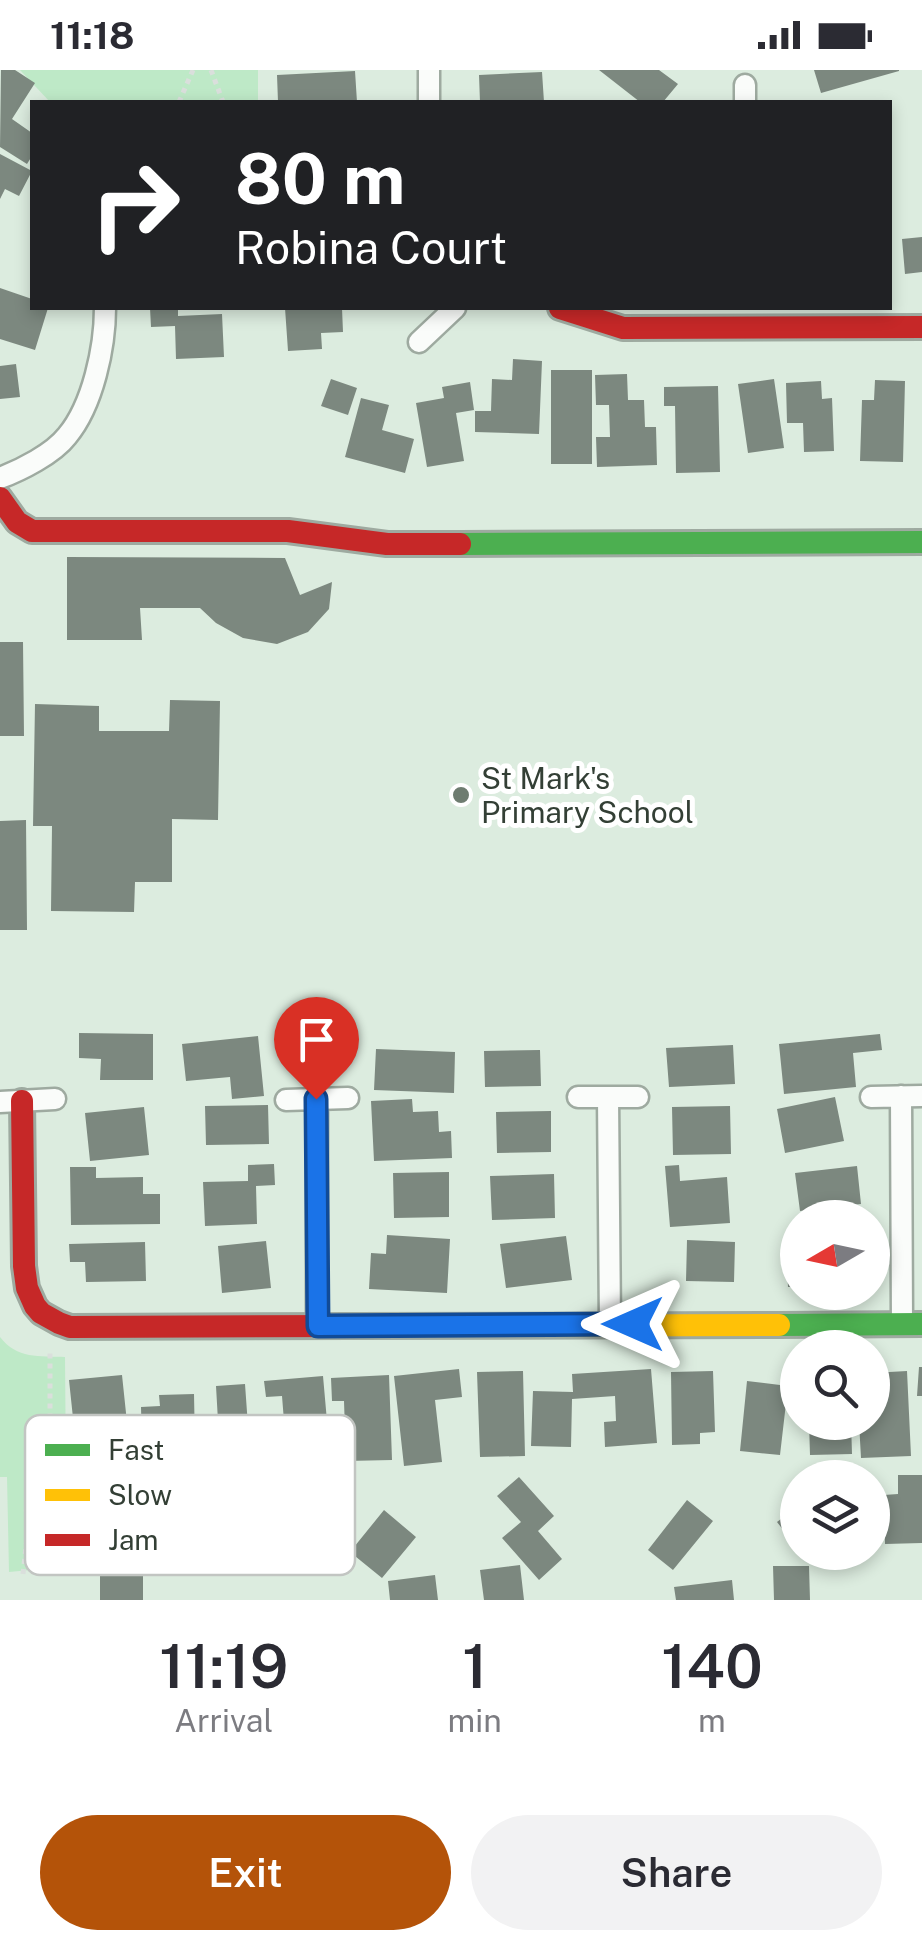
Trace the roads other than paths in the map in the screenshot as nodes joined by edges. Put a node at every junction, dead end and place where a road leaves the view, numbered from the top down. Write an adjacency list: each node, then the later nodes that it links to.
1 (429, 70): 2 (street)
2 (429, 100)
3 (105, 310): 9 (street)
4 (453, 310): 8 (street)
5 (566, 310): 6 (street)
6 (746, 317): 7 (street)
7 (922, 327)
8 (419, 342)
9 (0, 478)
10 (0, 498): 11 (street)
11 (922, 542)
12 (608, 1096): 14 (street); 15 (street); 22 (street)
13 (912, 1096): 16 (street); 23 (street)
14 (578, 1097)
15 (638, 1097)
16 (871, 1097)
17 (348, 1098): 19 (street)
18 (55, 1099): 21 (street)
19 (316, 1099): 20 (street); 24 (street)
20 (286, 1100)
21 (11, 1102): 24 (street)
22 (610, 1324): 23 (street); 24 (street)
23 (912, 1324)
24 (318, 1326)

